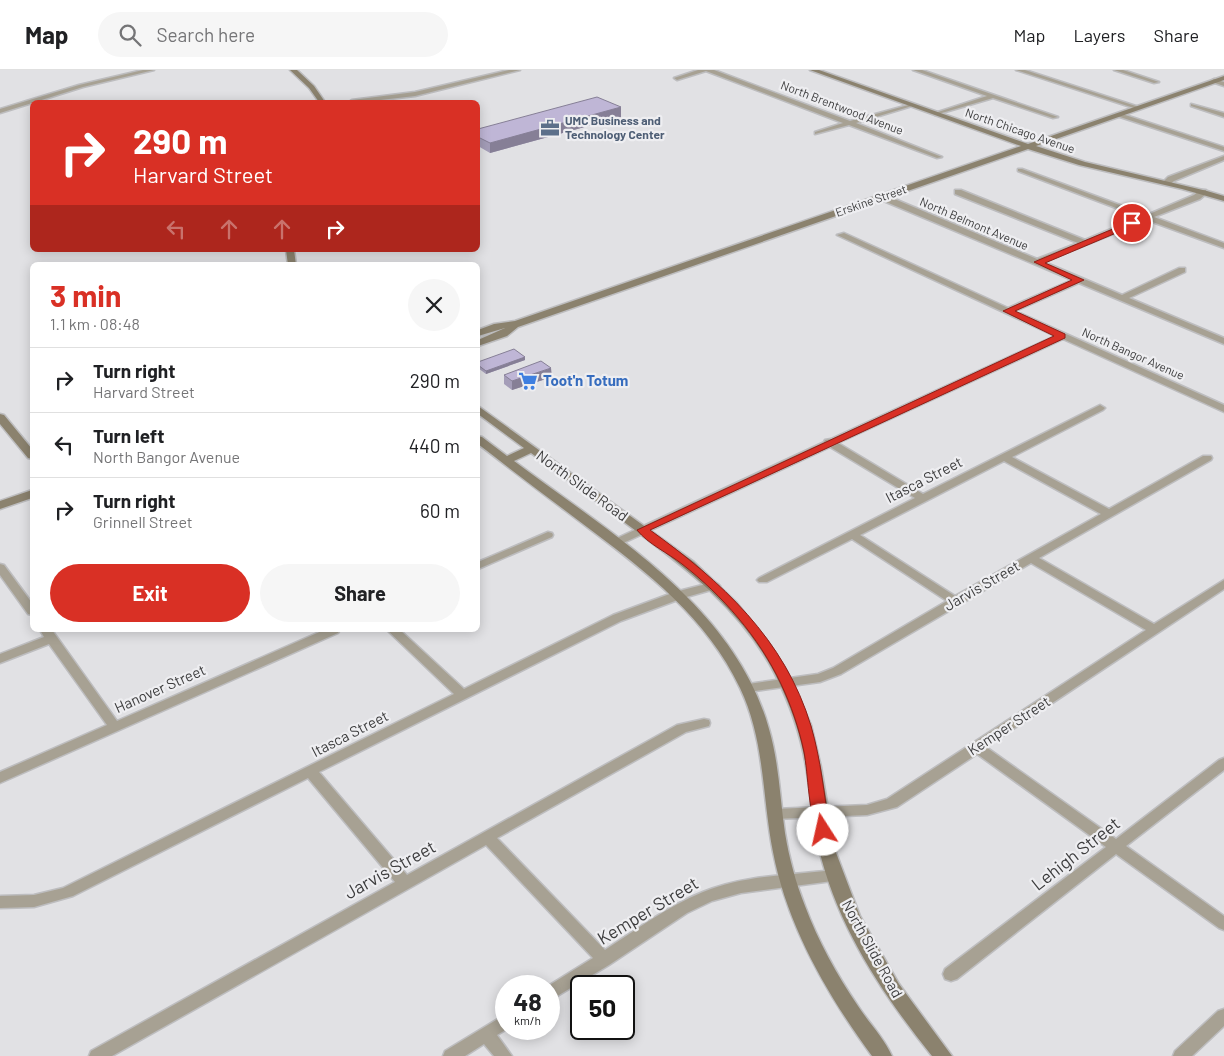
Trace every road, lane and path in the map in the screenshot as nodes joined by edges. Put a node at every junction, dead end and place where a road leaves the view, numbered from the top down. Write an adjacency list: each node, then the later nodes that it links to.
1 (151, 70): 16 (street)
2 (293, 70): 17 (main road)
3 (516, 70): 18 (street)
4 (704, 70): 10 (street)
5 (708, 70): 28 (street, North Brentwood Avenue)
6 (813, 70): 20 (main road, North Chicago Avenue)
7 (916, 70): 15 (street)
8 (1019, 70): 22 (street)
9 (1117, 70): 13 (street)
10 (677, 78)
11 (1224, 78): 12 (main road, Erskine Street)
12 (1214, 81): 14 (street); 22 (main road, Erskine Street)
13 (1156, 82)
14 (1224, 84)
15 (994, 96): 24 (street); 27 (street)
16 (34, 100)
17 (321, 100)
18 (368, 100)
19 (30, 101): 23 (street)
20 (910, 105): 24 (main road, North Chicago Avenue); 28 (street)
21 (1193, 105): 26 (street)
22 (1139, 108): 25 (main road, Erskine Street)
23 (0, 111)
24 (937, 114): 30 (main road, North Chicago Avenue)
25 (1119, 115): 30 (main road, Erskine Street); 31 (street)
26 (1224, 115)
27 (1055, 117)
28 (849, 123): 29 (street); 32 (street, North Brentwood Avenue)
29 (817, 133)
30 (1027, 146): 35 (main road, North Chicago Avenue); 38 (main road, Erskine Street)
31 (1224, 149)
32 (939, 157)
33 (1224, 158): 35 (street)
34 (1020, 170): 40 (street)
35 (1166, 183): 37 (main road, North Chicago Avenue)
36 (958, 192): 42 (street)
37 (1204, 192): 39 (main road, North Chicago Avenue); 40 (street)
38 (882, 197): 44 (street, North Belmont Avenue); 49 (main road, Erskine Street)
39 (1224, 199)
40 (1148, 217): 42 (street); 43 (street)
41 (841, 235): 48 (street, North Bangor Avenue)
42 (1086, 243): 44 (street)
43 (1224, 246)
44 (1038, 262): 46 (street, North Belmont Avenue)
45 (1182, 270): 47 (street)
46 (1079, 280): 47 (street, North Belmont Avenue); 48 (street)
47 (1122, 298): 52 (street, North Belmont Avenue)
48 (1008, 311): 51 (street, North Bangor Avenue)
49 (518, 324): 50 (main road, Erskine Street); 53 (main road, Erskine Street)
50 (480, 332)
51 (1062, 336): 55 (street, North Bangor Avenue); 59 (street)
52 (1222, 338)
53 (480, 342)
54 (1100, 408): 62 (street, Itasca Street)
55 (1224, 409)
56 (480, 410): 60 (main road, North Slide Road)
57 (0, 417): 61 (main road)
58 (480, 440): 64 (main road, North Slide Road)
59 (829, 442): 66 (street); 69 (street)
60 (532, 449): 64 (main road); 69 (main road, North Slide Road)
61 (30, 454)
62 (1005, 457): 66 (street, Itasca Street); 68 (street)
63 (1207, 458): 68 (street, Jarvis Street)
64 (506, 460): 72 (main road, North Slide Road)
65 (30, 495): 67 (main road)
66 (924, 499): 71 (street, Itasca Street)
67 (0, 505)
68 (1110, 514): 73 (street, Jarvis Street)
69 (642, 530): 72 (street); 78 (main road, North Slide Road)
70 (548, 535): 74 (street)
71 (853, 535): 76 (street, Itasca Street); 80 (street)
72 (615, 543): 79 (main road, North Slide Road)
73 (1031, 558): 80 (street, Jarvis Street); 82 (street)
74 (480, 565)
75 (0, 568): 81 (street)
76 (763, 580)
77 (1224, 584): 82 (street, Kemper Street)
78 (714, 586): 79 (street, Itasca Street); 87 (main road, North Slide Road)
79 (679, 595): 88 (main road, North Slide Road); 89 (street, Itasca Street)
80 (955, 601): 87 (street, Jarvis Street)
81 (30, 608)
82 (1155, 630): 92 (street, Kemper Street)
83 (329, 632): 91 (street, Hanover Street)
84 (395, 632): 89 (street)
85 (49, 634): 86 (street); 91 (street)
86 (0, 660)
87 (786, 683): 88 (street, Jarvis Street); 96 (main road, North Slide Road)
88 (748, 688): 97 (main road, North Slide Road)
89 (463, 696): 94 (street, Itasca Street)
90 (704, 723): 98 (street, Jarvis Street)
91 (115, 727): 95 (street, Hanover Street)
92 (977, 747): 96 (street, Kemper Street); 99 (street)
93 (1224, 763): 99 (street, Lehigh Street)
94 (311, 772): 102 (street); 103 (street, Itasca Street)
95 (0, 778)
96 (819, 812): 97 (street, Kemper Street); 100 (main road, North Slide Road)
97 (775, 814): 101 (main road, North Slide Road)
98 (487, 837): 102 (street, Jarvis Street); 105 (street)
99 (1116, 846): 104 (street); 106 (street, Lehigh Street)
100 (835, 876): 101 (street, Kemper Street); 116 (main road, North Slide Road)
101 (788, 880): 105 (street, Kemper Street); 115 (main road, North Slide Road)
102 (405, 883): 112 (street, Jarvis Street)
103 (0, 902)
104 (1224, 924)
105 (604, 960): 107 (street, Kemper Street)
106 (951, 974)
107 (560, 987)
108 (1224, 1016): 111 (street)
109 (495, 1028): 110 (street)
110 (486, 1034): 113 (street); 114 (street)
111 (1189, 1053)
112 (97, 1056)
113 (451, 1056)
114 (504, 1056)
115 (884, 1056)
116 (943, 1056)

